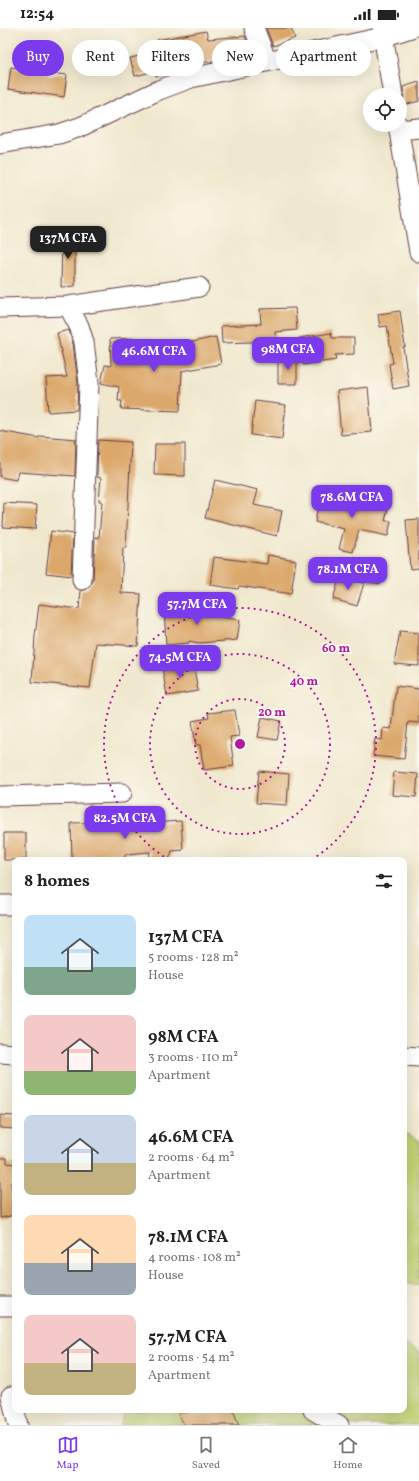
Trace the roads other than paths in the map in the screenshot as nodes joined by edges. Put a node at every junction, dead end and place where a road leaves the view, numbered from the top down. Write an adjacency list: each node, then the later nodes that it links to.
1 (254, 28): 4 (street)
2 (411, 28): 3 (street)
3 (383, 32): 5 (street); 7 (street)
4 (259, 40)
5 (268, 62)
6 (212, 74): 11 (street)
7 (392, 88)
8 (407, 127): 9 (street)
9 (419, 128)
10 (399, 132): 12 (street)
11 (0, 144)
12 (419, 252)
13 (199, 287): 14 (street)
14 (68, 306): 15 (street); 16 (street)
15 (0, 308)
16 (82, 580)
17 (122, 793): 18 (street)
18 (0, 796)
19 (12, 905): 20 (street)
20 (0, 906)
21 (0, 1053): 22 (street)
22 (12, 1054)
23 (407, 1056): 24 (street)
24 (419, 1057)
25 (0, 1306): 26 (street)
26 (12, 1306)
27 (9, 1396): 28 (street)
28 (12, 1406)
29 (14, 1413): 31 (street)
30 (317, 1413): 32 (street)
31 (18, 1425)
32 (339, 1425)

